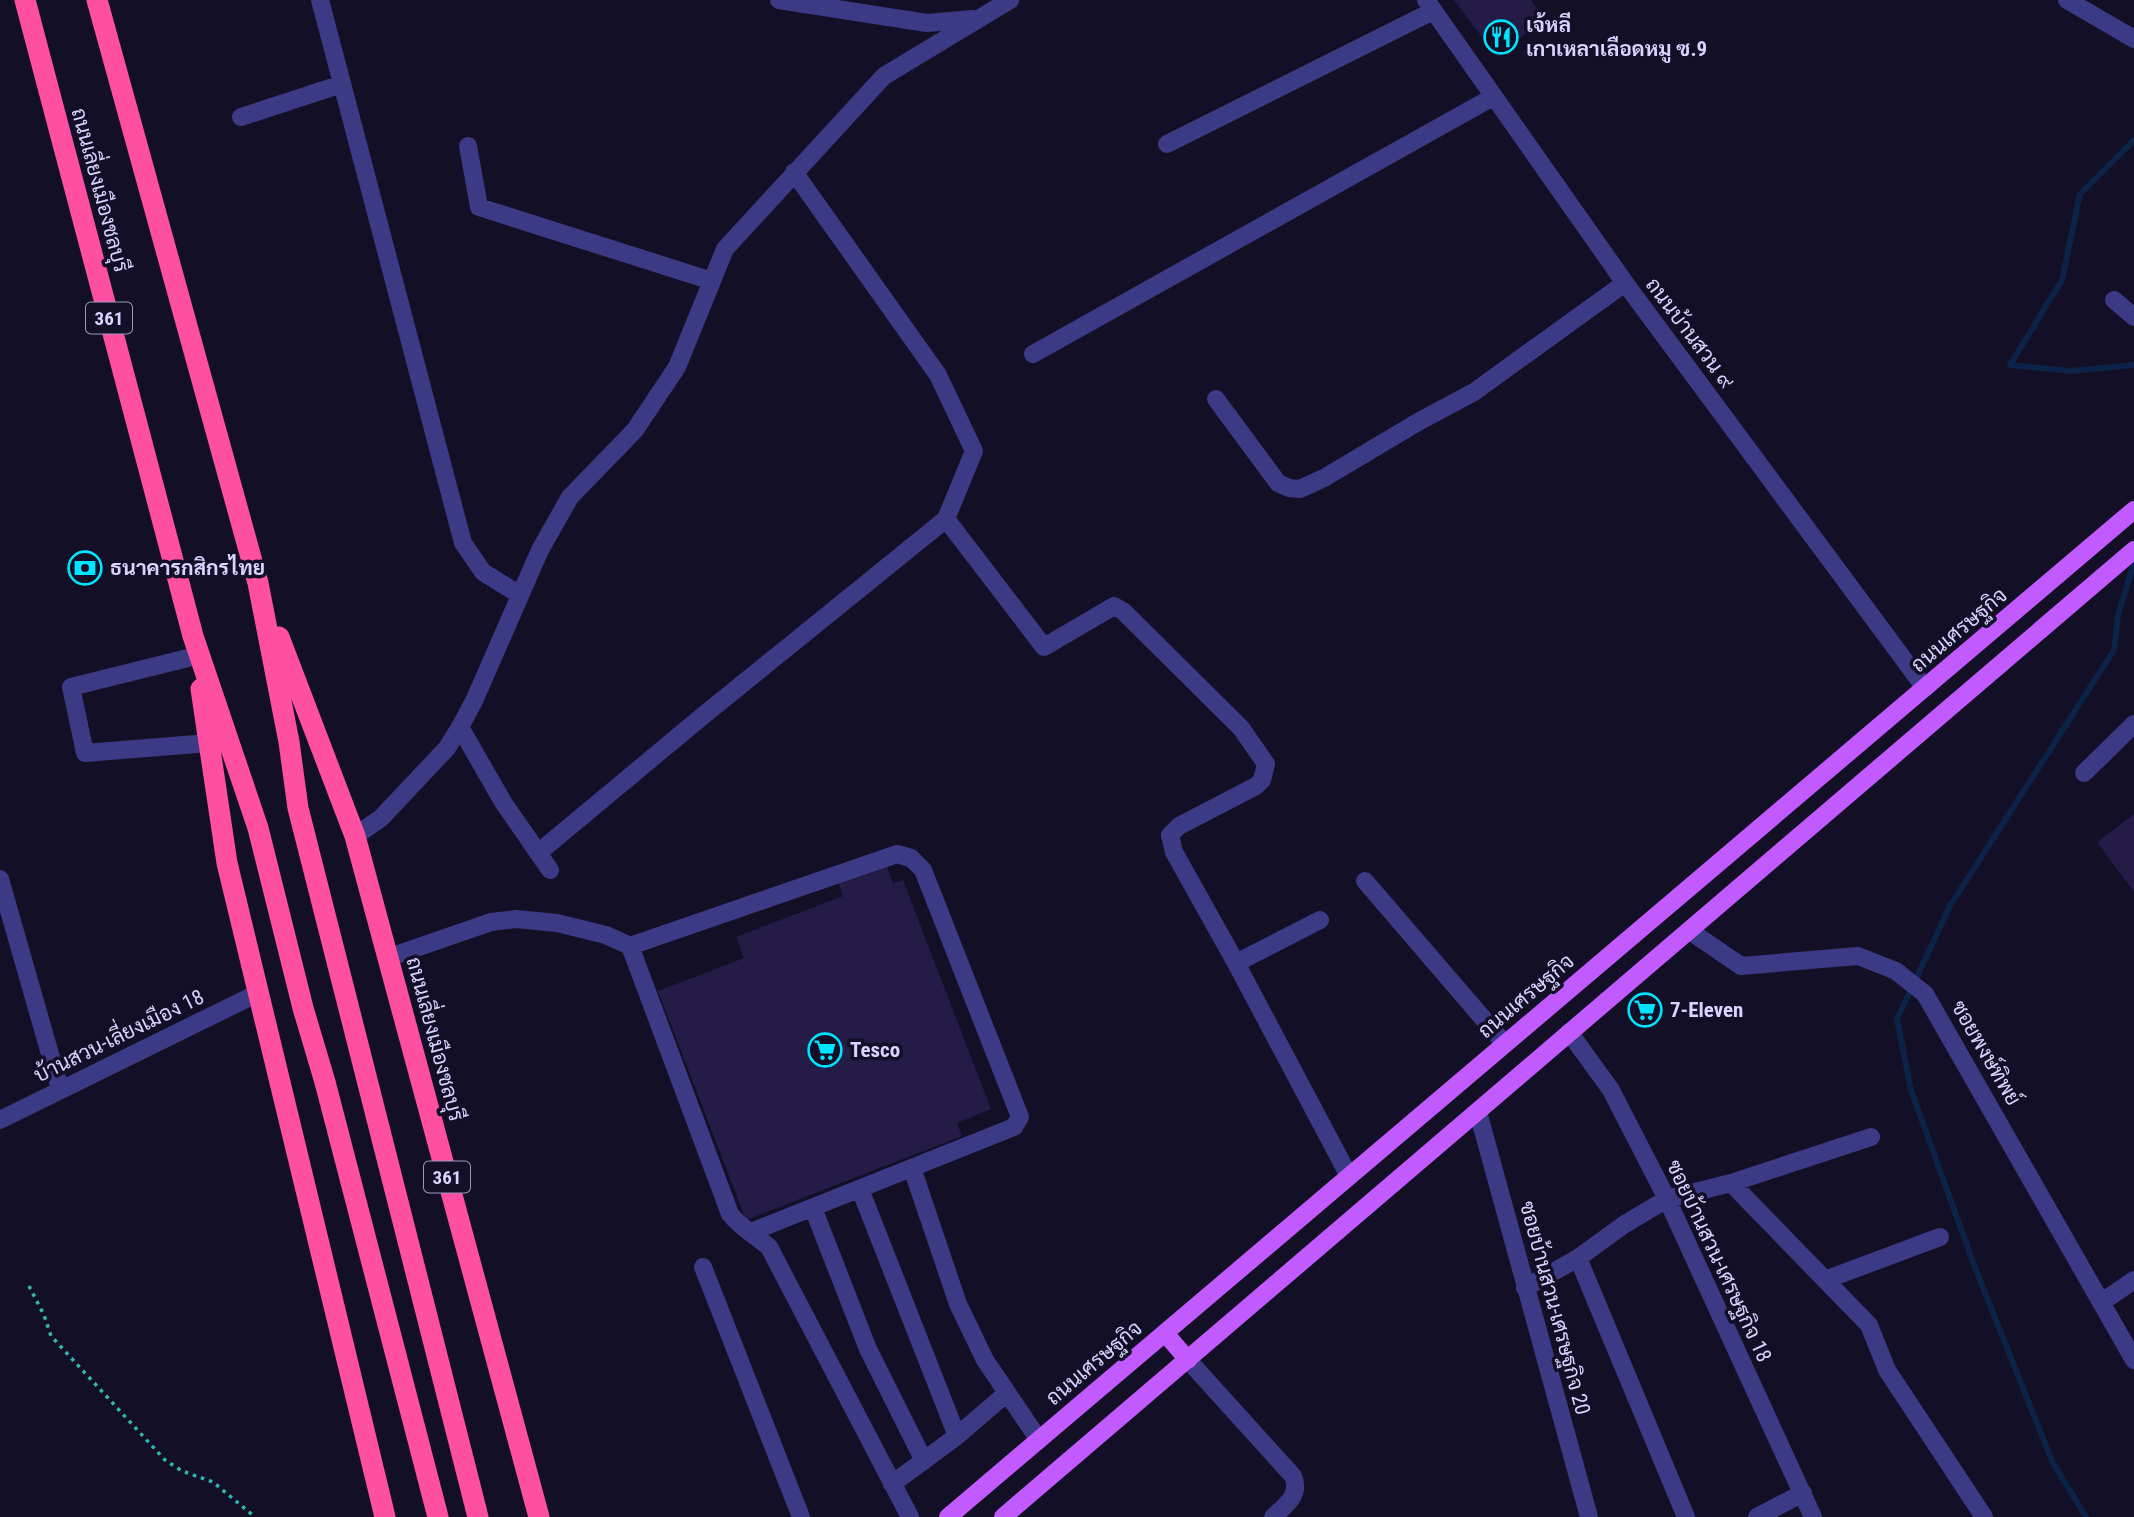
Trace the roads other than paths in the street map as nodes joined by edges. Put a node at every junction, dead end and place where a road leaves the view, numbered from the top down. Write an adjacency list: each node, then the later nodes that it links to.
1 (25, 0): 27 (highway, ถนนเลี่ยงเมืองชลบุรี / 361)
2 (97, 0): 25 (highway, ถนนเลี่ยงเมืองชลบุรี / 361)
3 (320, 0): 10 (street)
4 (1010, 0): 8 (street)
5 (2067, 0): 9 (street)
6 (787, 1): 8 (street)
7 (1430, 6): 11 (street, ถนนบ้านสวน ๙); 13 (street)
8 (979, 18): 15 (street)
9 (2134, 39)
10 (342, 84): 12 (street); 26 (street)
11 (1493, 97): 17 (street, ถนนบ้านสวน ๙); 20 (street)
12 (242, 117)
13 (1167, 144)
14 (468, 146): 16 (street)
15 (794, 172): 16 (street); 23 (street)
16 (712, 281): 26 (street)
17 (1625, 283): 21 (street); 28 (street, ถนนบ้านสวน ๙)
18 (2114, 300): 19 (street)
19 (2134, 317)
20 (1034, 354)
21 (1216, 399)
22 (2134, 510): 28 (main road, ถนนเศรษฐกิจ)
23 (946, 519): 35 (street); 43 (street)
24 (2134, 550): 29 (main road)
25 (258, 583): 34 (highway, ถนนเลี่ยงเมืองชลบุรี / 361); 77 (highway, ถนนเลี่ยงเมืองชลบุรี / 361)
26 (520, 595): 31 (street)
27 (194, 646): 32 (highway, ถนนเลี่ยงเมืองชลบุรี / 361); 32 (street); 76 (highway, ถนนเลี่ยงเมืองชลบุรี / 361)
28 (1926, 688): 29 (main road); 46 (main road, ถนนเศรษฐกิจ)
29 (1945, 710): 40 (main road)
30 (2134, 724): 33 (street)
31 (460, 727): 34 (street); 35 (street)
32 (209, 743): 44 (highway, ถนนเลี่ยงเมืองชลบุรี / 361)
33 (2084, 773)
34 (355, 836): 42 (highway, ถนนเลี่ยงเมืองชลบุรี / 361)
35 (538, 853): 36 (street)
36 (550, 870)
37 (0, 879): 47 (street)
38 (1365, 881): 46 (street)
39 (1320, 920): 43 (street)
40 (1690, 931): 45 (main road); 64 (street, ซอยพงษ์ทิพย์)
41 (630, 946): 42 (street); 51 (street); 57 (street)
42 (387, 958): 78 (highway, ถนนเลี่ยงเมืองชลบุรี / 361)
43 (1236, 963): 52 (street)
44 (258, 993): 47 (street, บ้านสวน-เลี่ยงเมือง 18); 75 (highway, ถนนเลี่ยงเมืองชลบุรี / 361)
45 (1569, 1032): 48 (main road); 55 (street, ซอยบ้านสวน-เศรษฐกิจ 18)
46 (1505, 1044): 52 (main road, ถนนเศรษฐกิจ)
47 (60, 1089): 49 (street, บ้านสวน-เลี่ยงเมือง 18)
48 (1478, 1112): 63 (street, ซอยบ้านสวน-เศรษฐกิจ 20); 66 (main road)
49 (0, 1121)
50 (1871, 1137): 53 (street)
51 (912, 1168): 54 (street); 68 (street)
52 (1349, 1176): 65 (main road, ถนนเศรษฐกิจ)
53 (1731, 1183): 55 (street); 61 (street)
54 (860, 1189): 56 (street); 69 (street)
55 (1667, 1199): 59 (street); 73 (street, ซอยบ้านสวน-เศรษฐกิจ 18)
56 (813, 1208): 57 (street); 71 (street)
57 (751, 1232): 72 (street)
58 (1940, 1237): 61 (street)
59 (1578, 1258): 63 (street); 84 (street)
60 (703, 1267): 79 (street)
61 (1825, 1280): 87 (street)
62 (2134, 1280): 64 (street)
63 (1525, 1288): 83 (street, ซอยบ้านสวน-เศรษฐกิจ 20)
64 (2102, 1301): 67 (street, ซอยพงษ์ทิพย์)
65 (1165, 1333): 66 (main road); 70 (main road, ถนนเศรษฐกิจ)
66 (1188, 1360): 74 (main road); 82 (street)
67 (2134, 1360)
68 (1007, 1393): 69 (street); 70 (street)
69 (957, 1436): 71 (street)
70 (1039, 1440): 81 (main road, ถนนเศรษฐกิจ)
71 (924, 1461): 72 (street)
72 (892, 1483): 80 (street)
73 (1803, 1493): 85 (street); 86 (street, ซอยบ้านสวน-เศรษฐกิจ 18)
74 (1011, 1515)
75 (385, 1517)
76 (438, 1517)
77 (478, 1517)
78 (539, 1517)
79 (801, 1517)
80 (910, 1517)
81 (948, 1517)
82 (1273, 1517)
83 (1589, 1517)
84 (1686, 1517)
85 (1757, 1517)
86 (1814, 1517)
87 (1984, 1517)

